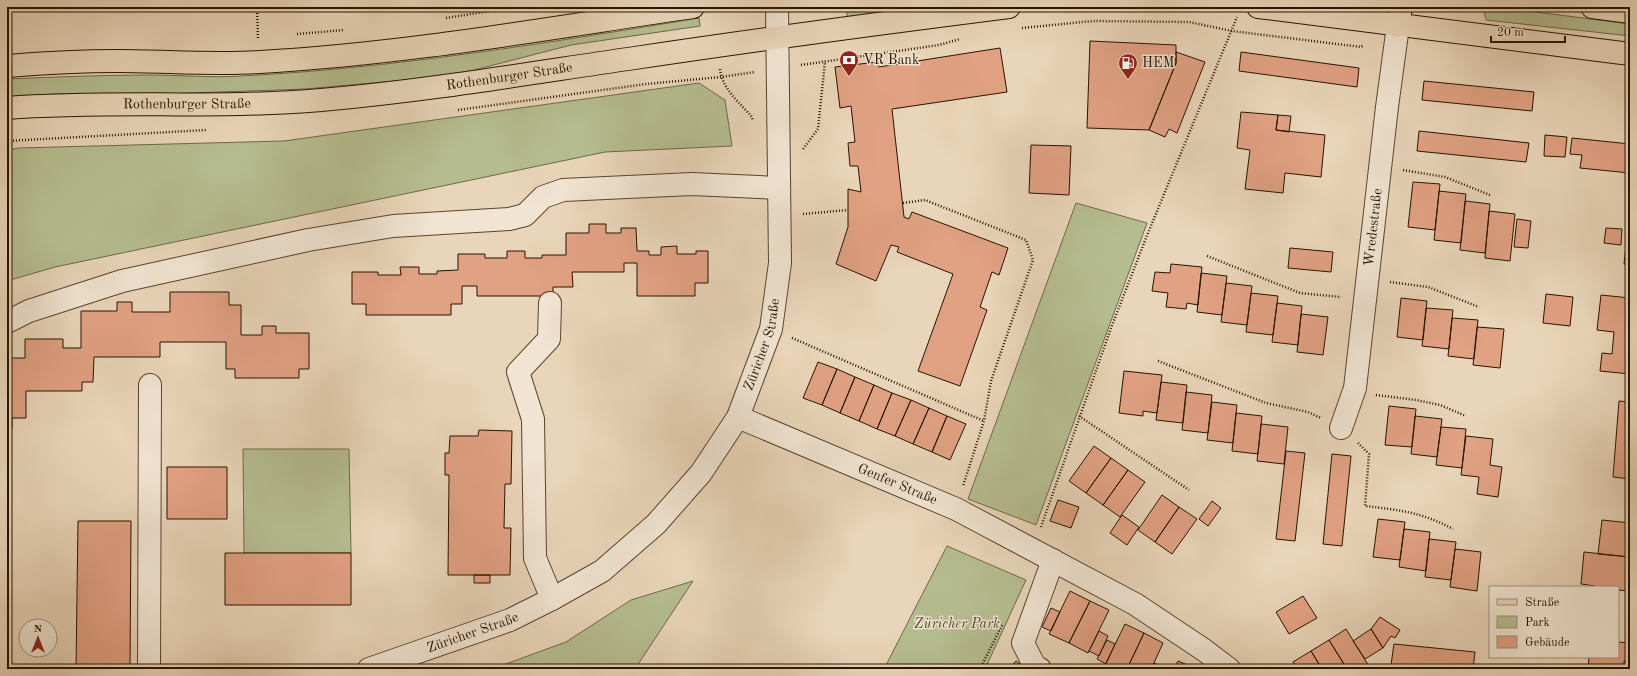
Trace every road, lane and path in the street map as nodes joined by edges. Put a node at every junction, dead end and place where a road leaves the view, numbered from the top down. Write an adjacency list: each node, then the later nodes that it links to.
1 (257, 7): 16 (path)
2 (515, 7): 10 (path)
3 (693, 7): 24 (main road)
4 (777, 7): 18 (street, Züricher Straße)
5 (1009, 7): 18 (main road, Rothenburger Straße)
6 (1592, 7): 8 (main road)
7 (1248, 10): 9 (main road); 13 (path)
8 (1630, 12)
9 (1399, 16): 22 (main road); 34 (street, Wredestraße)
10 (440, 19)
11 (1018, 28): 13 (path)
12 (349, 29): 14 (path)
13 (1232, 31): 20 (path); 49 (path)
14 (296, 34)
15 (265, 36): 16 (path)
16 (258, 37): 17 (path); 24 (path)
17 (250, 38)
18 (777, 38): 21 (main road, Rothenburger Straße); 26 (street, Züricher Straße)
19 (961, 38): 23 (path)
20 (1367, 43)
21 (718, 46): 27 (path); 28 (main road, Rothenburger Straße)
22 (1630, 54)
23 (825, 61): 26 (path); 33 (path)
24 (259, 62): 25 (main road)
25 (7, 66)
26 (777, 68): 27 (path); 35 (street, Züricher Straße)
27 (721, 77): 29 (path); 30 (path)
28 (7, 108)
29 (450, 111)
30 (755, 125)
31 (208, 130): 32 (path)
32 (7, 141)
33 (800, 153)
34 (1380, 167): 36 (path); 41 (street, Wredestraße)
35 (778, 188): 39 (street, Züricher Straße); 44 (street)
36 (1490, 195)
37 (903, 203): 52 (path)
38 (848, 210): 39 (path)
39 (779, 216): 45 (street, Züricher Straße)
40 (1207, 256): 41 (path)
41 (1366, 289): 43 (path); 48 (street, Wredestraße)
42 (550, 303): 59 (street)
43 (1479, 307)
44 (7, 322)
45 (771, 329): 51 (street, Züricher Straße); 52 (path)
46 (1158, 361): 53 (path)
47 (150, 385): 61 (street)
48 (1355, 388): 50 (path); 53 (street, Wredestraße)
49 (1079, 416): 54 (path); 57 (path)
50 (1466, 416)
51 (738, 417): 55 (street, Genfer Straße); 59 (street, Züricher Straße)
52 (984, 421): 55 (path)
53 (1340, 428): 56 (path)
54 (1189, 490)
55 (956, 509): 57 (street, Genfer Straße)
56 (1452, 529)
57 (1034, 550): 58 (street, Genfer Straße)
58 (1053, 560): 64 (street); 65 (street, Genfer Straße)
59 (552, 599): 62 (street, Züricher Straße)
60 (1000, 631): 63 (path)
61 (149, 669)
62 (368, 669)
63 (980, 669)
64 (1040, 669)
65 (1229, 669)

